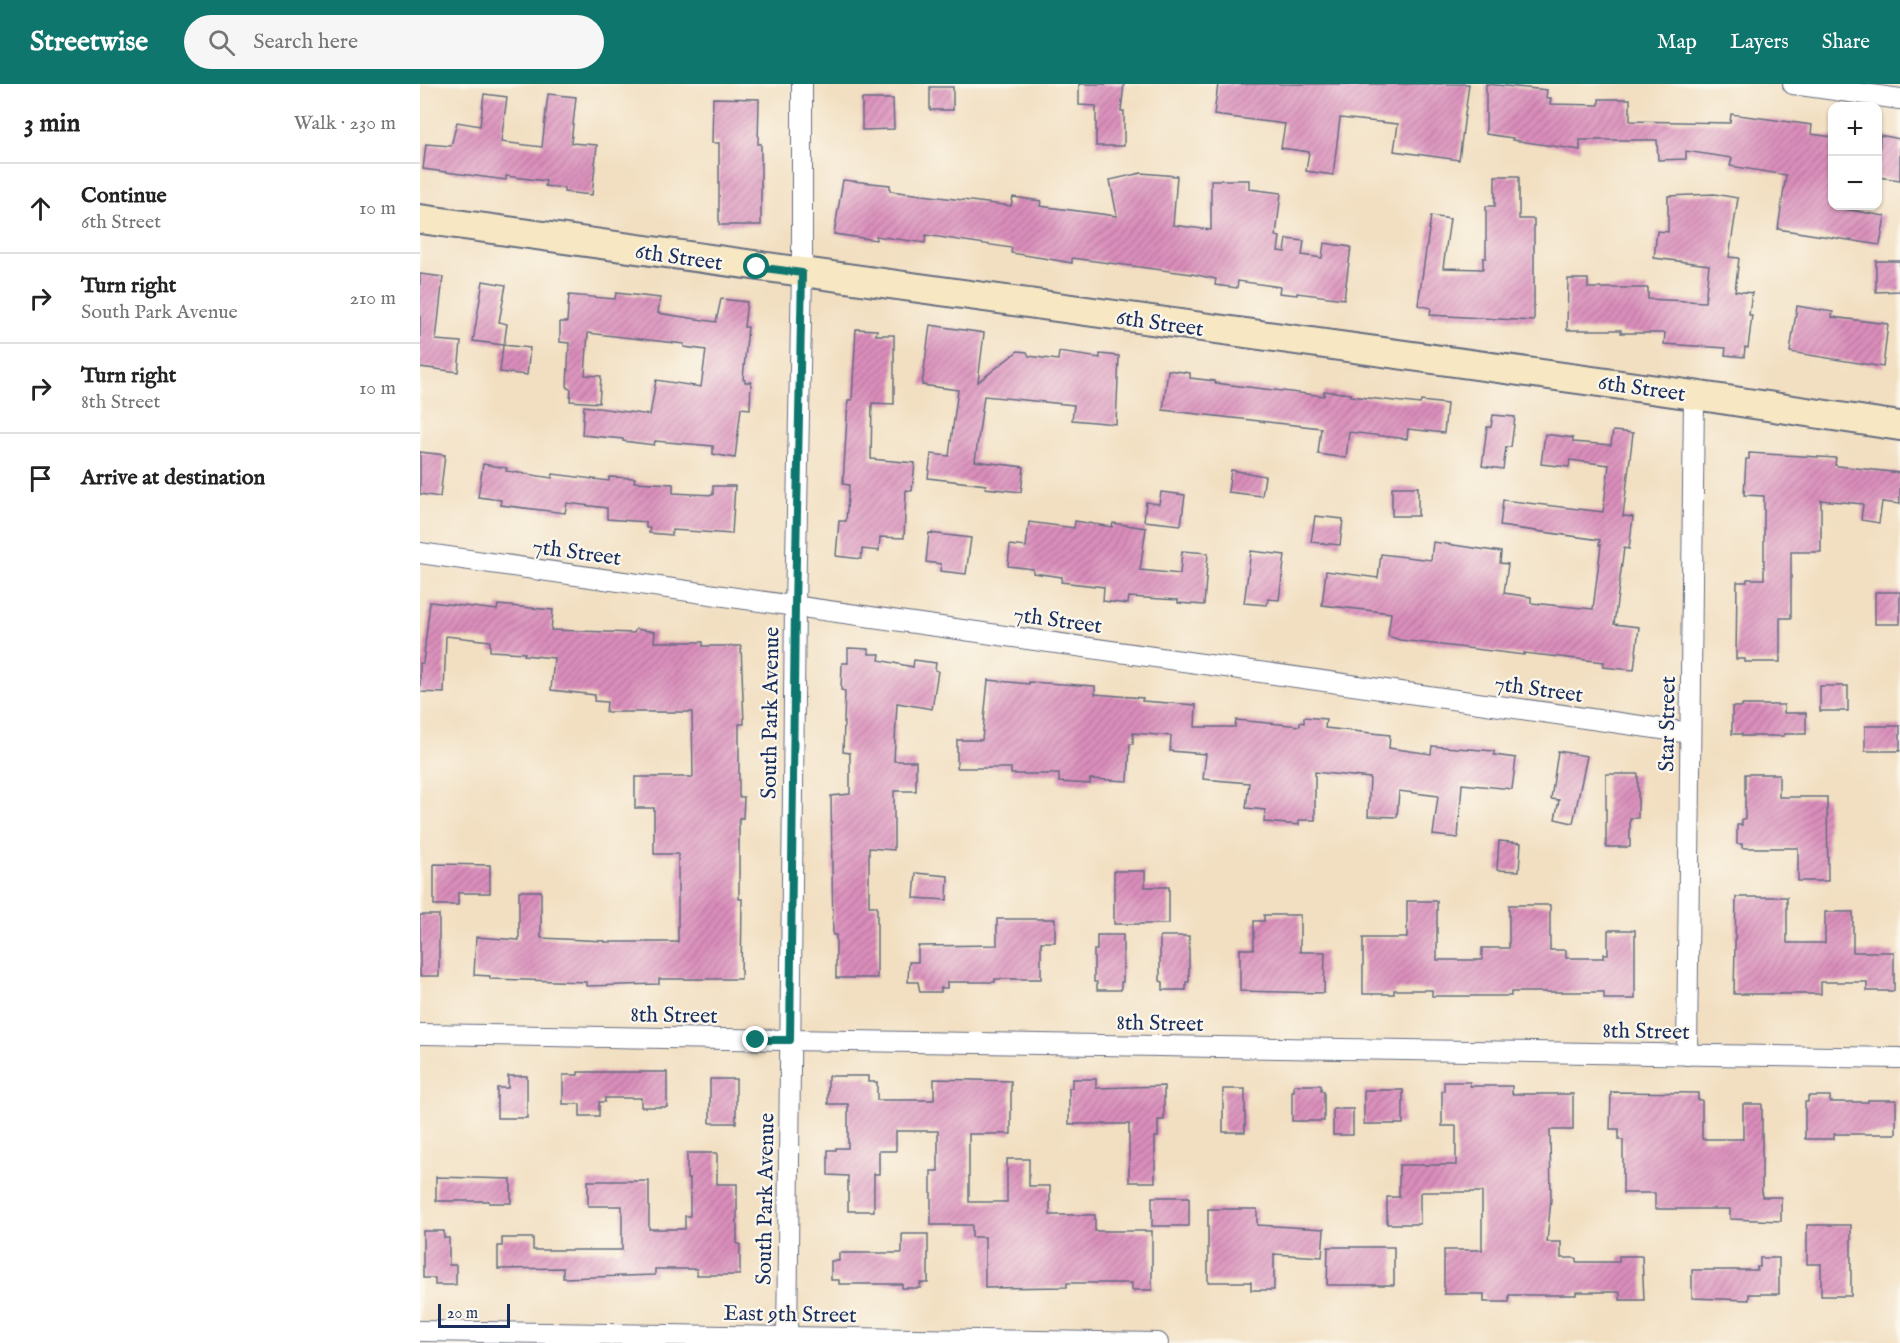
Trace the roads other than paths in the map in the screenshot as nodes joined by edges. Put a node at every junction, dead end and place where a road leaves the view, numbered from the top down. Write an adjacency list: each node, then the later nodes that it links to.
1 (802, 84): 5 (street, South Park Avenue)
2 (1793, 84): 3 (street)
3 (1900, 99)
4 (420, 219): 5 (main road, 6th Street)
5 (802, 273): 6 (main road, 6th Street); 9 (street, South Park Avenue)
6 (1694, 394): 7 (main road, 6th Street); 10 (street, Star Street)
7 (1900, 426)
8 (420, 553): 9 (street, 7th Street)
9 (795, 606): 10 (street, 7th Street); 12 (street, South Park Avenue)
10 (1690, 733): 13 (street, Star Street)
11 (420, 1034): 12 (street, 8th Street)
12 (790, 1040): 13 (street, 8th Street); 16 (street, South Park Avenue)
13 (1687, 1055): 14 (street, 8th Street)
14 (1900, 1058)
15 (420, 1331): 16 (street, East 9th Street)
16 (787, 1340): 17 (street, East 9th Street)
17 (1158, 1343)

